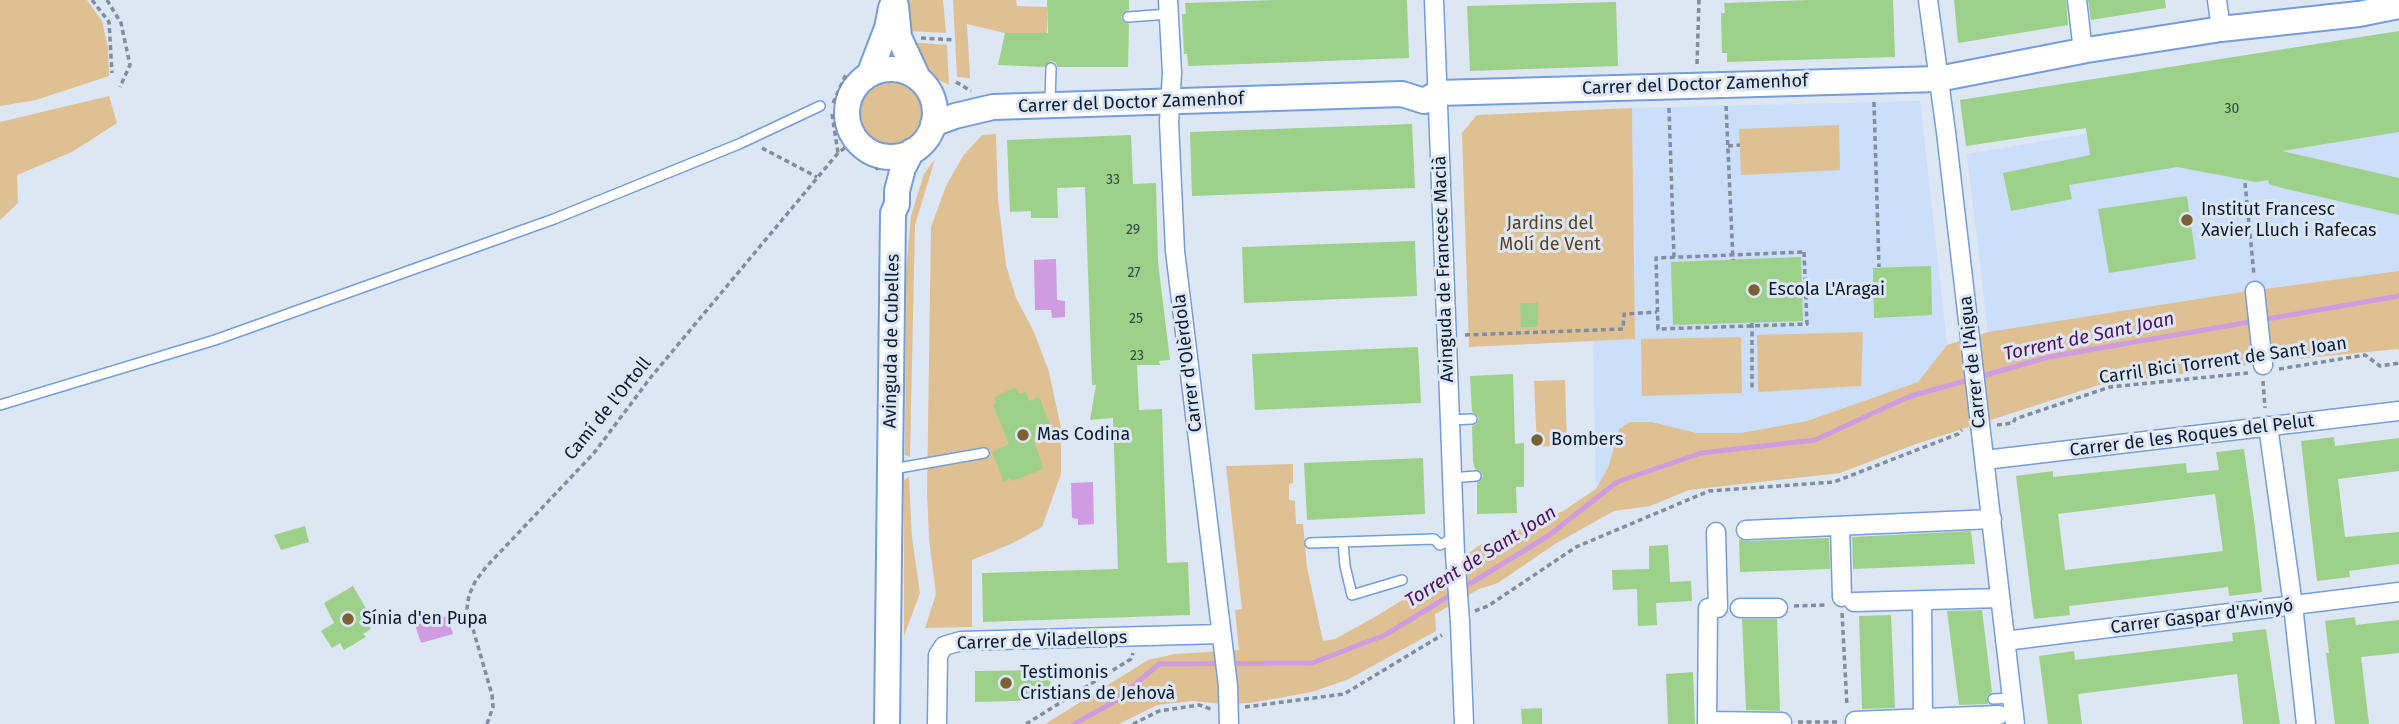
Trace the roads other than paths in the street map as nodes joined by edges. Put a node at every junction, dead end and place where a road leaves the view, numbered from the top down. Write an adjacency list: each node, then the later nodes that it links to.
1 (892, 0): 13 (street); 15 (street)
2 (1434, 0): 16 (street, Avinguda de Francesc Macià)
3 (1928, 0): 14 (street, Carrer de l'Aigua)
4 (2077, 0): 11 (street)
5 (2217, 0): 10 (street)
6 (2399, 6): 8 (street, Carrer del Doctor Zamenhof)
7 (1168, 7): 9 (lane); 17 (street, Carrer d'Olèrdola)
8 (2358, 7): 10 (street, Carrer del Doctor Zamenhof)
9 (1129, 17)
10 (2221, 29): 11 (street, Carrer del Doctor Zamenhof)
11 (2083, 51): 14 (street, Carrer del Doctor Zamenhof)
12 (1051, 68): 19 (lane)
13 (863, 77): 15 (street); 23 (street)
14 (1938, 79): 16 (street, Carrer del Doctor Zamenhof); 33 (street, Carrer de l'Aigua)
15 (924, 88): 20 (street); 21 (street)
16 (1438, 93): 17 (street, Carrer del Doctor Zamenhof); 30 (street, Avinguda de Francesc Macià)
17 (1170, 102): 19 (street, Carrer del Doctor Zamenhof); 52 (street, Carrer d'Olèrdola)
18 (820, 106): 27 (lane)
19 (1051, 106): 20 (street, Carrer del Doctor Zamenhof)
20 (988, 109): 21 (street)
21 (933, 124): 22 (street)
22 (912, 151): 23 (street); 24 (street)
23 (882, 168): 24 (street)
24 (893, 213): 34 (street, Avinguda de Cubelles)
25 (2255, 292): 26 (street)
26 (2263, 368)
27 (0, 405)
28 (2399, 411): 31 (street, Carrer de les Roques del Pelut)
29 (1472, 419): 30 (lane)
30 (1449, 420): 36 (street, Avinguda de Francesc Macià)
31 (2268, 421): 33 (street, Carrer de les Roques del Pelut); 48 (street)
32 (984, 453): 34 (lane)
33 (1985, 460): 37 (street, Carrer de l'Aigua)
34 (891, 469): 59 (street, Avinguda de Cubelles)
35 (1476, 477): 36 (lane)
36 (1451, 478): 43 (street, Avinguda de Francesc Macià)
37 (1992, 519): 38 (street); 46 (street, Carrer de l'Aigua)
38 (1840, 526): 39 (street); 47 (street)
39 (1746, 530)
40 (1716, 532): 58 (street)
41 (1343, 542): 42 (lane); 43 (lane); 44 (lane)
42 (1310, 543)
43 (1454, 546): 62 (street, Avinguda de Francesc Macià, bridge)
44 (1402, 580)
45 (2399, 592): 48 (street, Carrer Gaspar d'Avinyó)
46 (2000, 598): 47 (street); 51 (street, Carrer de l'Aigua)
47 (1922, 600): 55 (street)
48 (2293, 606): 51 (street, Carrer Gaspar d'Avinyó); 63 (street)
49 (1740, 608): 50 (street)
50 (1778, 608)
51 (2005, 641): 53 (street, Carrer de l'Aigua)
52 (1222, 642): 60 (street, Carrer de Viladellops); 61 (street, Carrer d'Olèrdola)
53 (2012, 698): 54 (street, Carrer de l'Aigua); 54 (lane)
54 (2002, 713): 55 (street)
55 (1923, 718): 56 (street)
56 (1851, 721)
57 (1782, 722): 58 (street)
58 (1707, 723)
59 (887, 724)
60 (937, 724)
61 (1229, 724)
62 (1464, 724)
63 (2306, 724)

